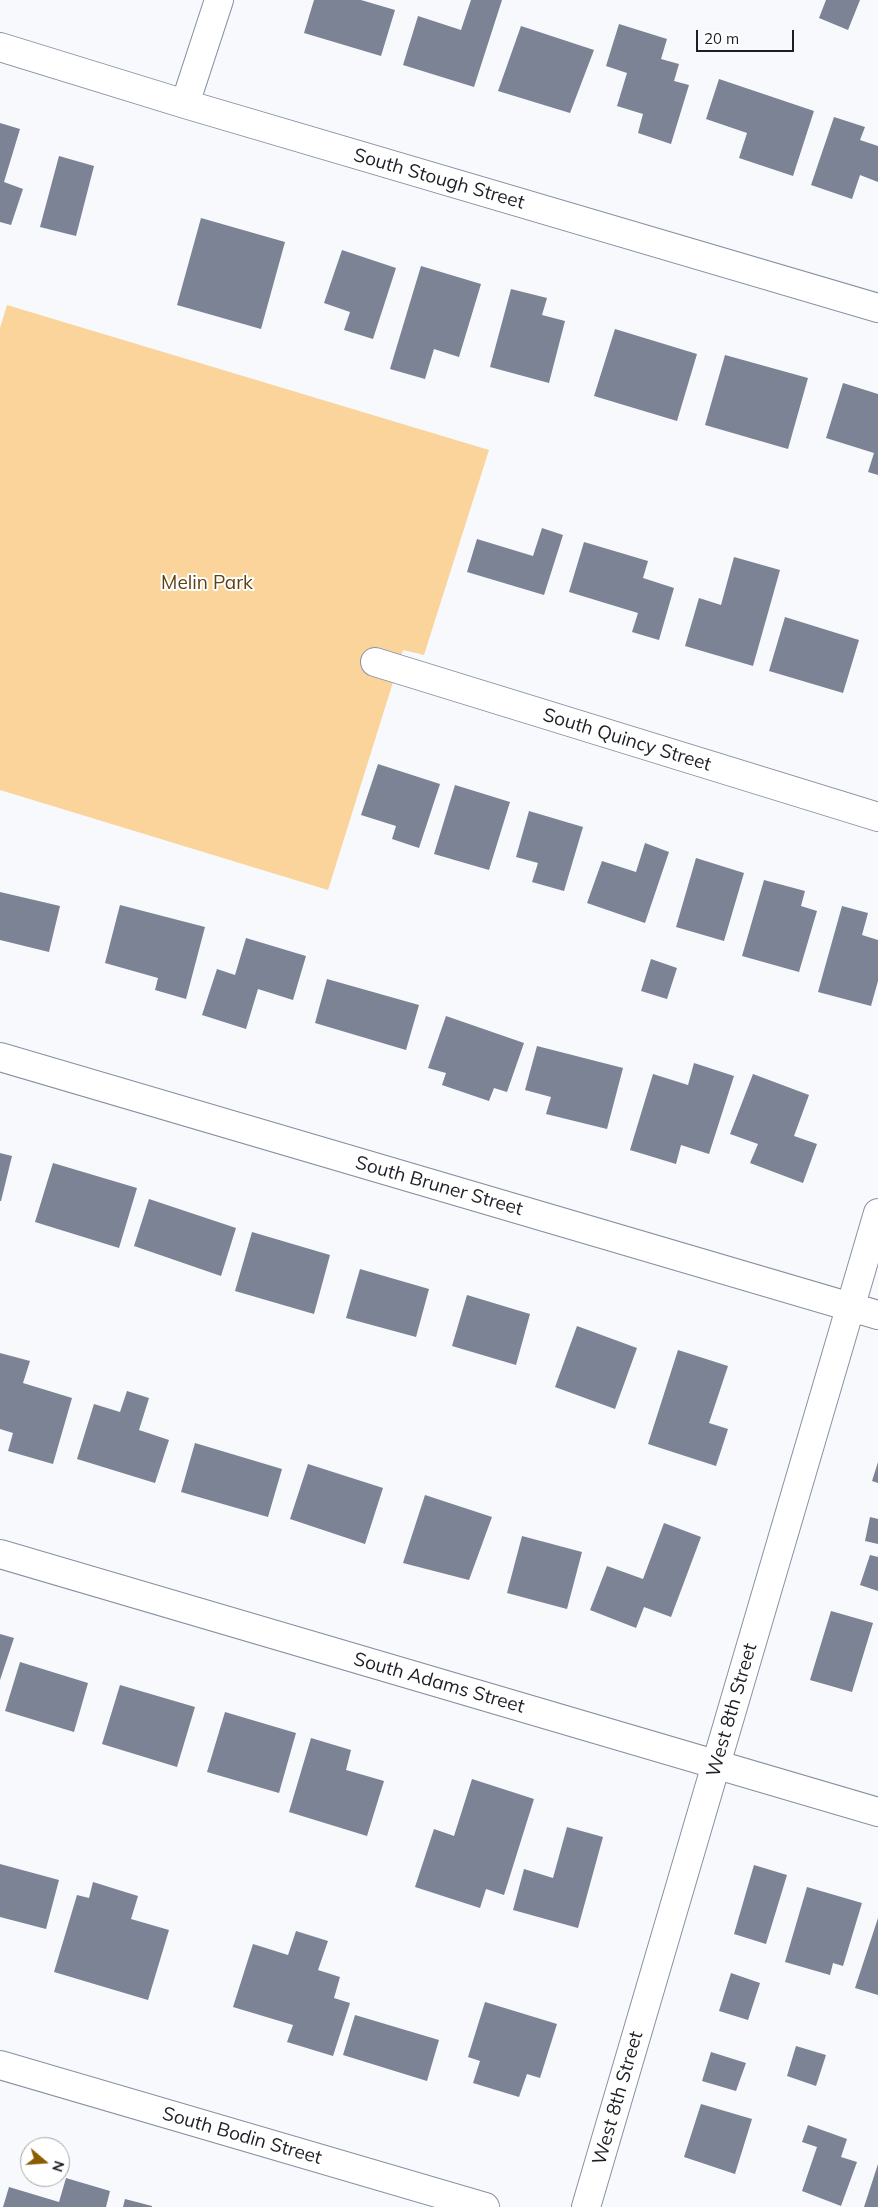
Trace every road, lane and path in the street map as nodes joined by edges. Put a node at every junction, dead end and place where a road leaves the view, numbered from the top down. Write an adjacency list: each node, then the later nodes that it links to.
1 (219, 0): 3 (street)
2 (0, 47): 3 (street, South Stough Street)
3 (185, 104): 4 (street, South Stough Street)
4 (878, 308)
5 (376, 662): 6 (street, South Quincy Street)
6 (878, 817)
7 (0, 1057): 9 (street, South Bruner Street)
8 (878, 1213): 9 (street, West 8th Street)
9 (850, 1307): 10 (street, South Bruner Street); 12 (street, West 8th Street)
10 (878, 1315)
11 (0, 1554): 12 (street, South Adams Street)
12 (716, 1764): 13 (street, South Adams Street); 16 (street, West 8th Street)
13 (878, 1812)
14 (0, 2065): 15 (street, South Bodin Street)
15 (485, 2207)
16 (586, 2207)

